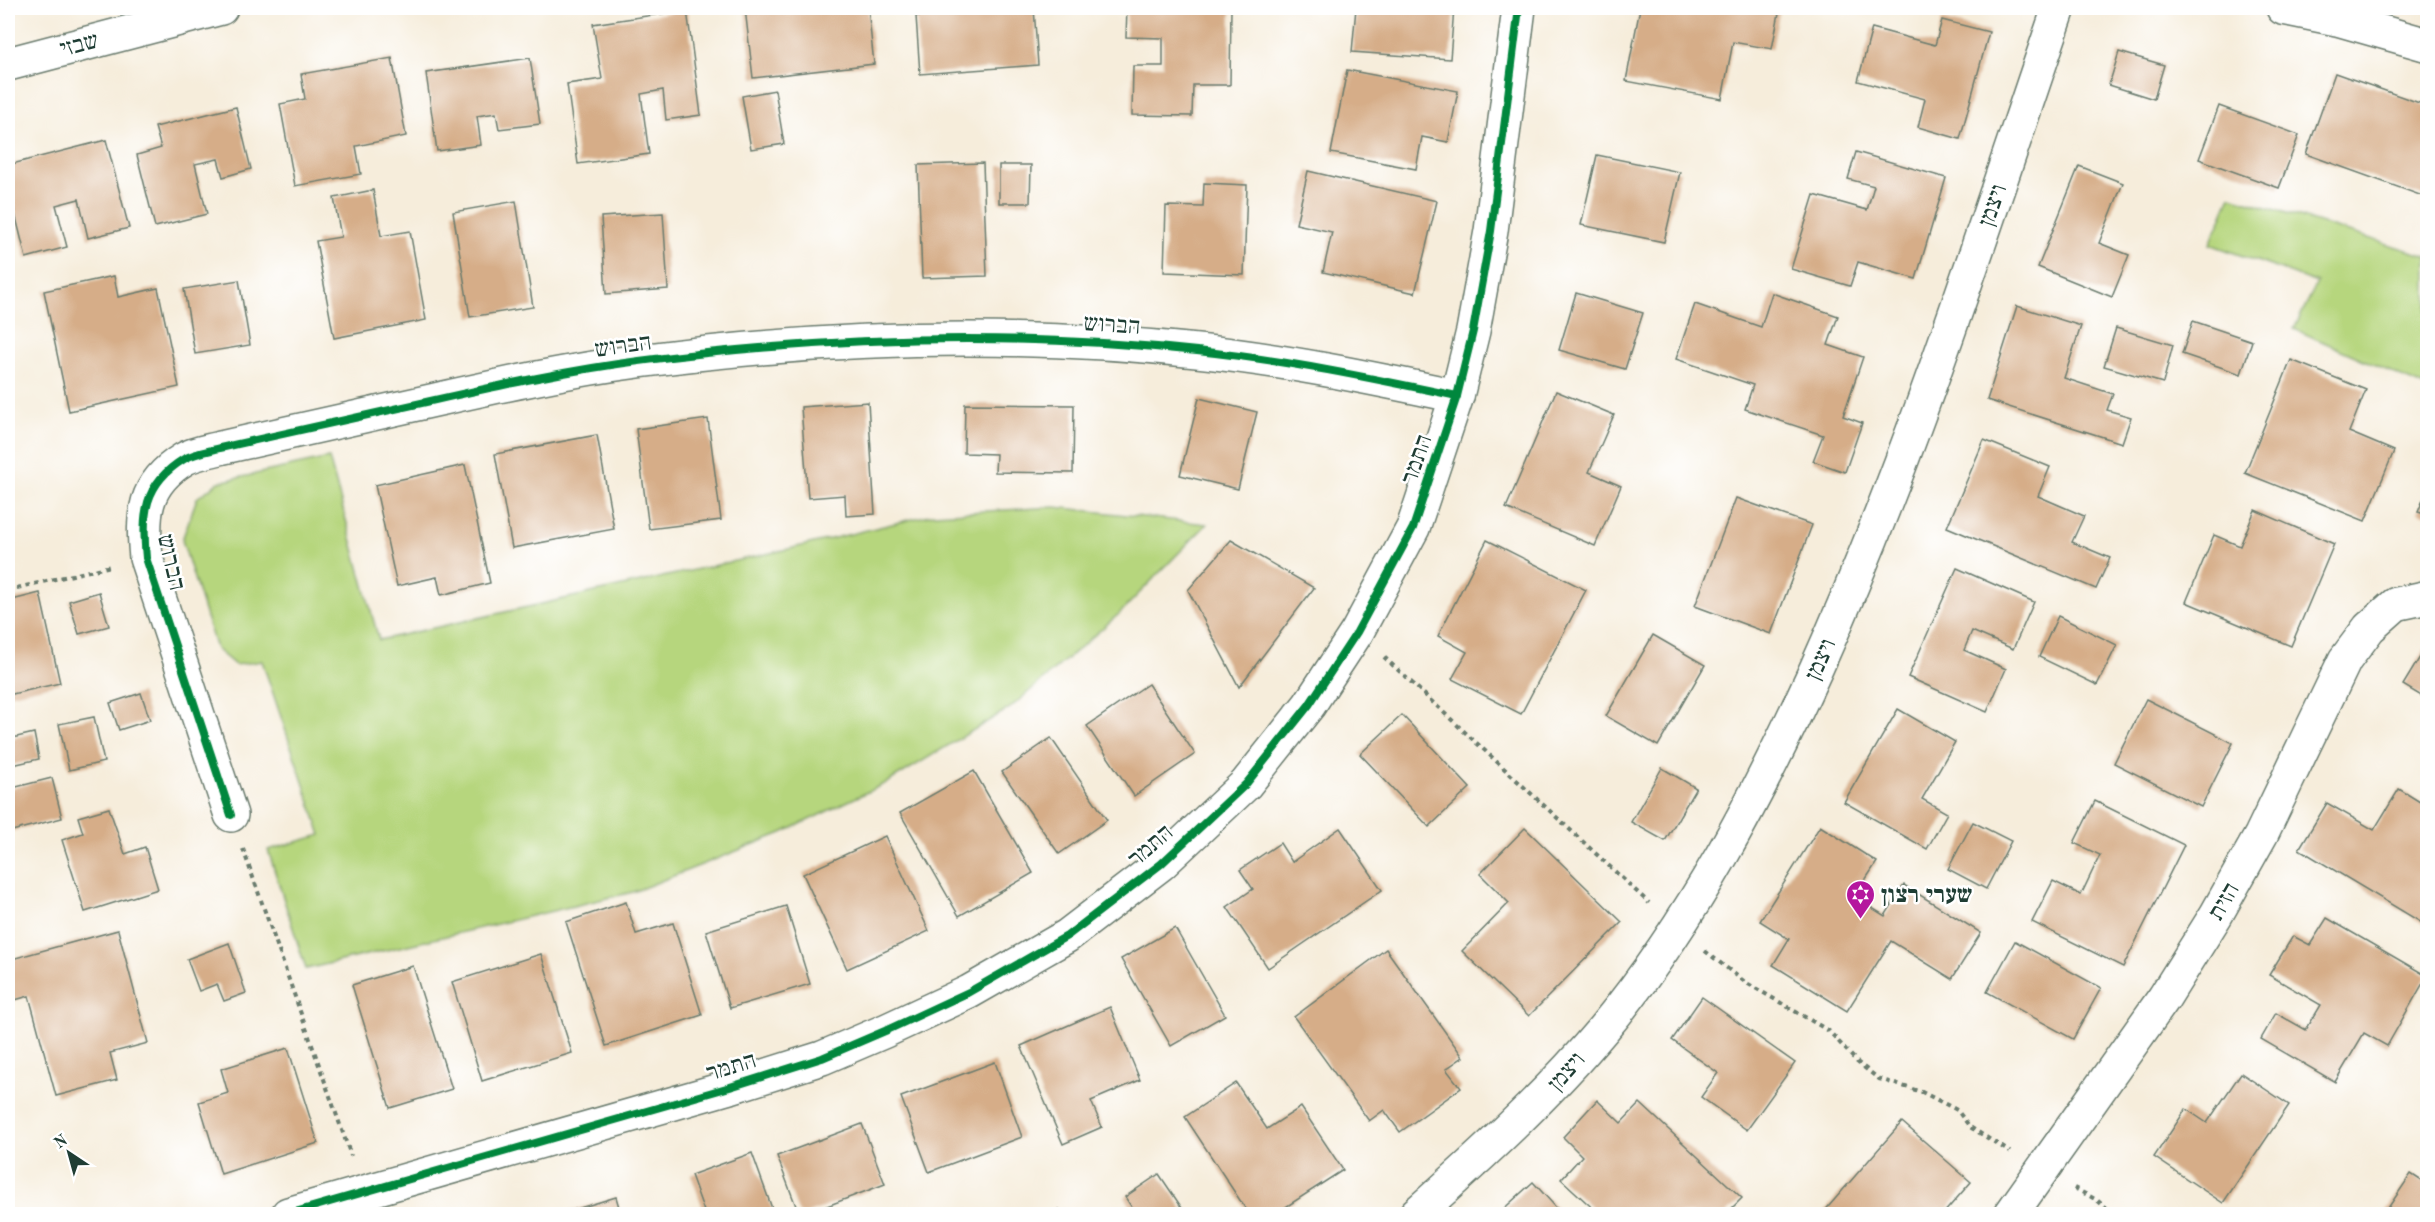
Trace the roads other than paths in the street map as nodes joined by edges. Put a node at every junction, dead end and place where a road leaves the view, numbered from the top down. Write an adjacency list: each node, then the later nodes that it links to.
1 (221, 8): 6 (street, שבזי)
2 (1519, 8): 7 (street, התמר)
3 (2059, 8): 11 (street, ויצמן)
4 (2283, 8): 5 (street)
5 (2427, 45)
6 (8, 64)
7 (1457, 396): 9 (street, הברוש); 10 (street, התמר)
8 (2427, 597): 12 (street, הזית)
9 (231, 815)
10 (288, 1215)
11 (1416, 1215)
12 (2011, 1215)

